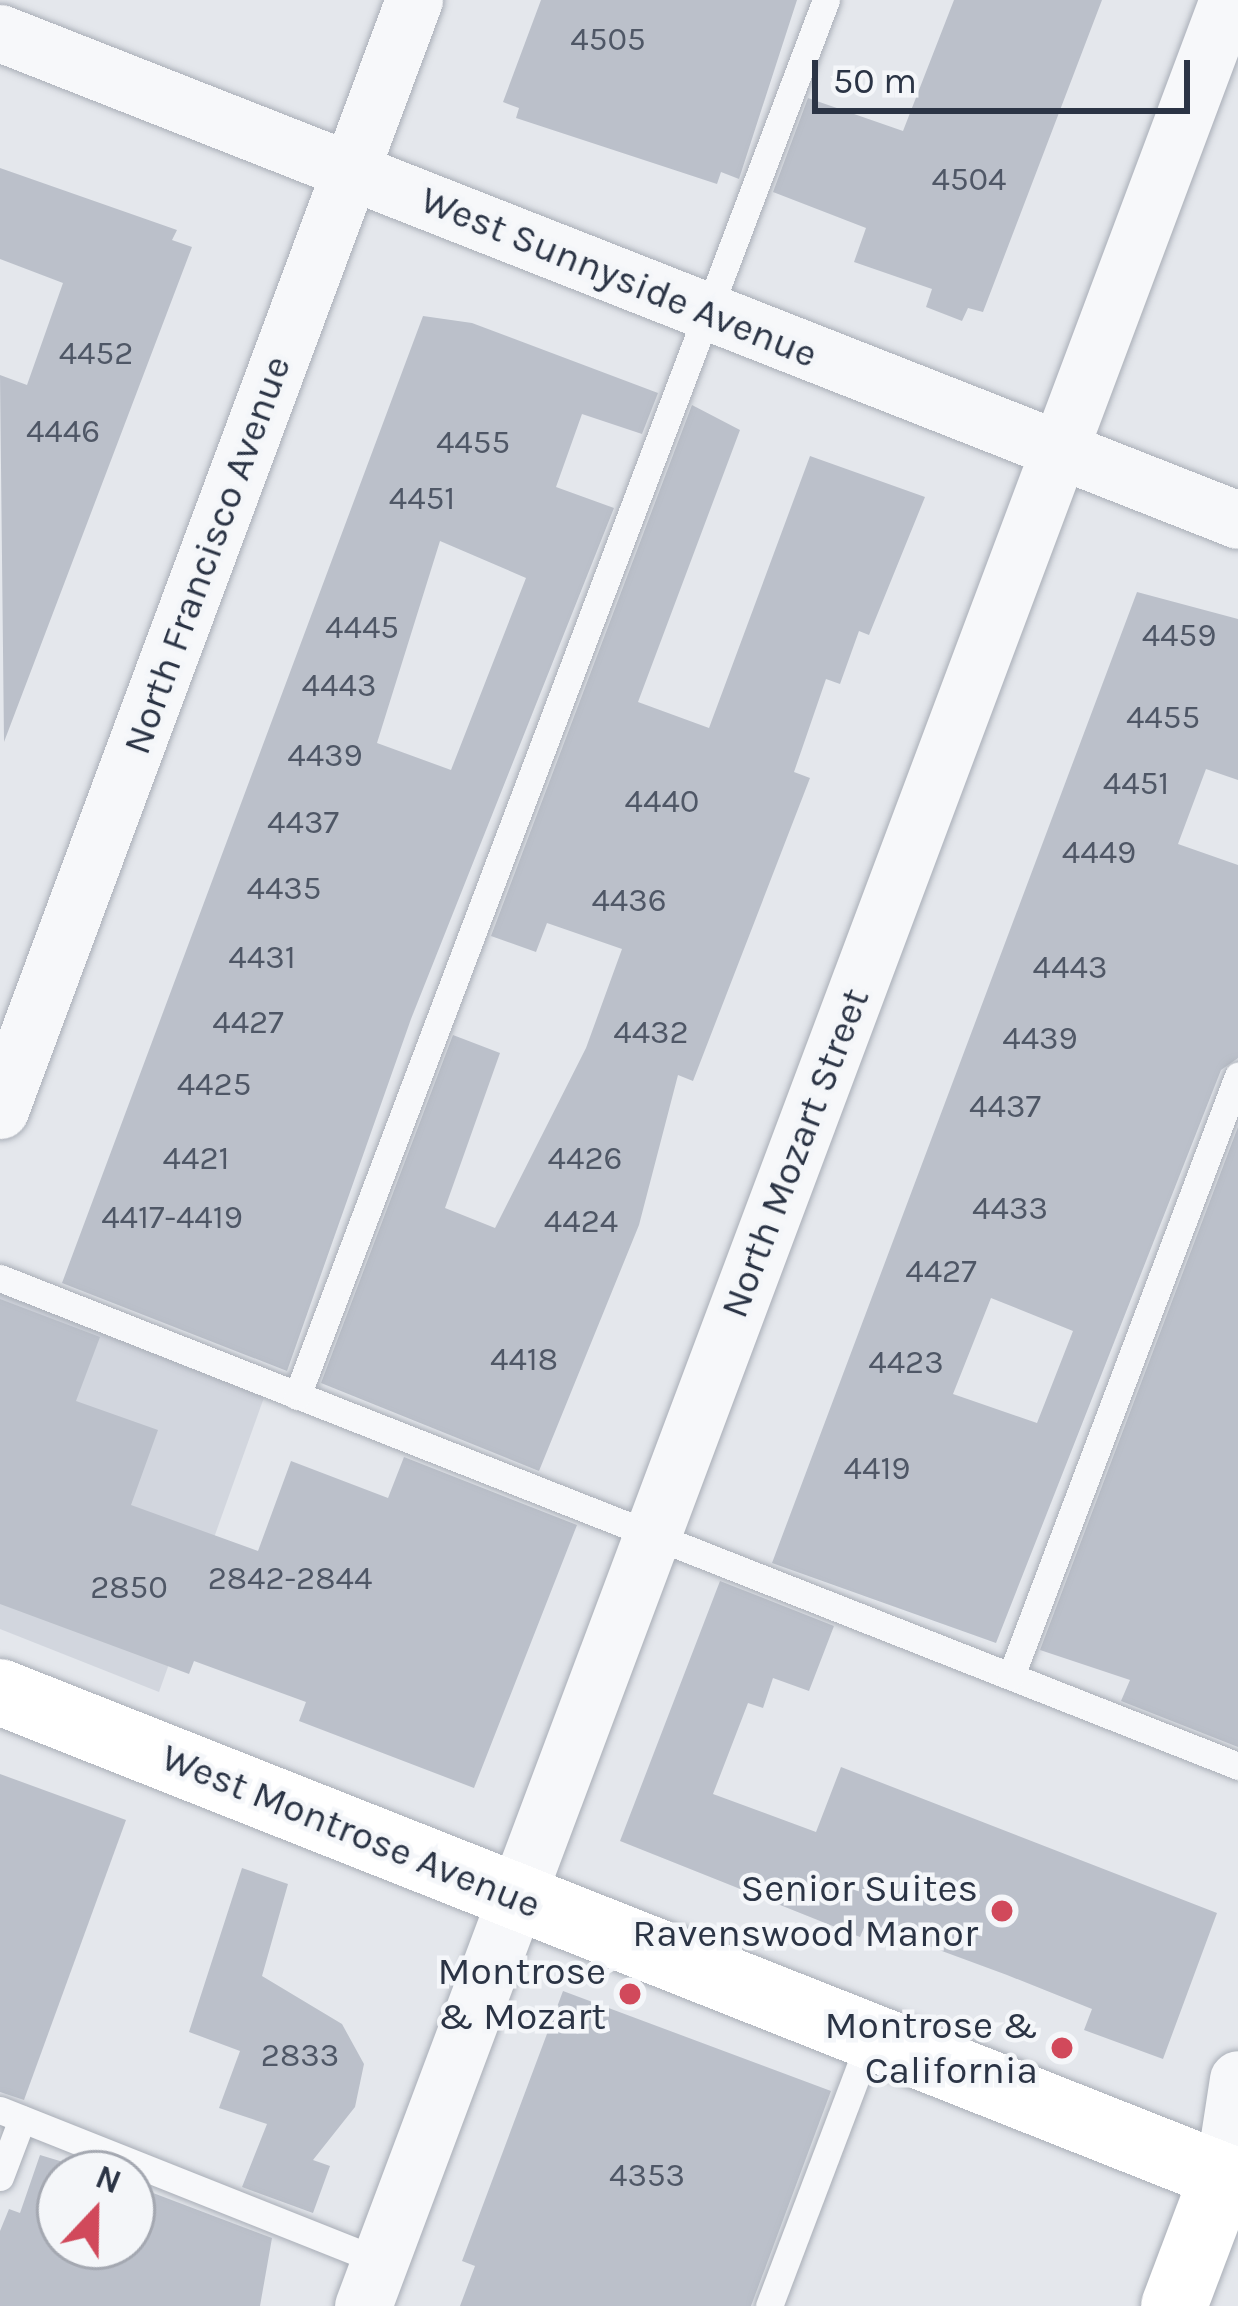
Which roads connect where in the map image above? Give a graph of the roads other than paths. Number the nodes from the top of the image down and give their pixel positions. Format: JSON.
{"nodes":[{"id":1,"x":12,"y":0,"type":"edge"},
{"id":2,"x":414,"y":0,"type":"edge"},
{"id":3,"x":826,"y":0,"type":"edge"},
{"id":4,"x":1228,"y":0,"type":"edge"},
{"id":5,"x":0,"y":32,"type":"edge"},
{"id":6,"x":350,"y":171,"type":"junction"},
{"id":7,"x":710,"y":313,"type":"junction"},
{"id":8,"x":1059,"y":449,"type":"junction"},
{"id":9,"x":1238,"y":520,"type":"edge"},
{"id":10,"x":1238,"y":1076,"type":"edge"},
{"id":11,"x":0,"y":1110,"type":"edge"},
{"id":12,"x":0,"y":1279,"type":"edge"},
{"id":13,"x":296,"y":1396,"type":"junction"},
{"id":14,"x":652,"y":1534,"type":"junction"},
{"id":15,"x":1011,"y":1676,"type":"junction"},
{"id":16,"x":0,"y":1692,"type":"edge"},
{"id":17,"x":1238,"y":1766,"type":"edge"},
{"id":18,"x":518,"y":1897,"type":"junction"},
{"id":19,"x":871,"y":2037,"type":"junction"},
{"id":20,"x":1238,"y":2079,"type":"edge"},
{"id":21,"x":11,"y":2115,"type":"edge"},
{"id":22,"x":0,"y":2176,"type":"edge"},
{"id":23,"x":1230,"y":2179,"type":"edge"},
{"id":24,"x":372,"y":2284,"type":"edge"},
{"id":25,"x":769,"y":2306,"type":"edge"},
{"id":26,"x":1174,"y":2306,"type":"edge"}],
"edges":[{"from":1,"to":5,"type":"lane"},
{"from":2,"to":6,"type":"street","name":"North Francisco Avenue"},
{"from":3,"to":7,"type":"lane"},
{"from":4,"to":8,"type":"street","name":"North Mozart Street"},
{"from":5,"to":6,"type":"street","name":"West Sunnyside Avenue"},
{"from":6,"to":7,"type":"street","name":"West Sunnyside Avenue"},
{"from":6,"to":11,"type":"street","name":"North Francisco Avenue"},
{"from":7,"to":8,"type":"street","name":"West Sunnyside Avenue"},
{"from":7,"to":13,"type":"lane"},
{"from":8,"to":9,"type":"street","name":"West Sunnyside Avenue"},
{"from":8,"to":14,"type":"street","name":"North Mozart Street"},
{"from":10,"to":15,"type":"lane"},
{"from":12,"to":13,"type":"lane"},
{"from":13,"to":14,"type":"lane"},
{"from":14,"to":15,"type":"lane"},
{"from":14,"to":18,"type":"street","name":"North Mozart Street"},
{"from":15,"to":17,"type":"lane"},
{"from":16,"to":18,"type":"main road","name":"West Montrose Avenue"},
{"from":18,"to":19,"type":"main road","name":"West Montrose Avenue"},
{"from":18,"to":24,"type":"street","name":"North Mozart Street"},
{"from":19,"to":23,"type":"main road","name":"West Montrose Avenue"},
{"from":19,"to":25,"type":"lane"},
{"from":20,"to":23,"type":"street"},
{"from":21,"to":22,"type":"lane"},
{"from":21,"to":24,"type":"lane"},
{"from":23,"to":26,"type":"main road"}]}
